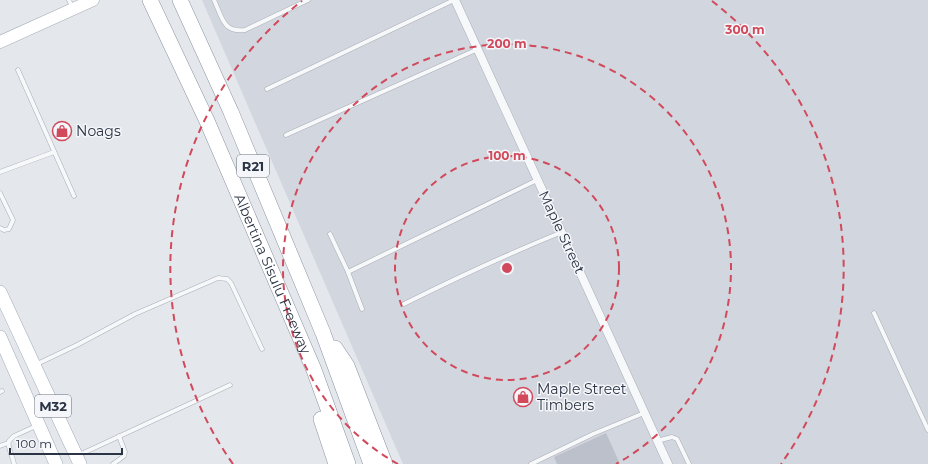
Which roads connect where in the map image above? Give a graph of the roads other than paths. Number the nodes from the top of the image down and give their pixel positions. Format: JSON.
{"nodes":[{"id":1,"x":93,"y":0,"type":"edge"},
{"id":2,"x":150,"y":0,"type":"edge"},
{"id":3,"x":180,"y":0,"type":"edge"},
{"id":4,"x":214,"y":0,"type":"edge"},
{"id":5,"x":308,"y":0,"type":"edge"},
{"id":6,"x":455,"y":0,"type":"edge"},
{"id":7,"x":71,"y":5,"type":"edge"},
{"id":8,"x":0,"y":42,"type":"edge"},
{"id":9,"x":478,"y":49,"type":"junction"},
{"id":10,"x":18,"y":70,"type":"dead end"},
{"id":11,"x":267,"y":89,"type":"dead end"},
{"id":12,"x":286,"y":135,"type":"dead end"},
{"id":13,"x":54,"y":152,"type":"junction"},
{"id":14,"x":0,"y":172,"type":"edge"},
{"id":15,"x":538,"y":180,"type":"junction"},
{"id":16,"x":0,"y":193,"type":"edge"},
{"id":17,"x":74,"y":196,"type":"dead end"},
{"id":18,"x":0,"y":228,"type":"edge"},
{"id":19,"x":562,"y":232,"type":"junction"},
{"id":20,"x":330,"y":234,"type":"dead end"},
{"id":21,"x":348,"y":272,"type":"junction"},
{"id":22,"x":0,"y":292,"type":"edge"},
{"id":23,"x":404,"y":304,"type":"dead end"},
{"id":24,"x":362,"y":309,"type":"dead end"},
{"id":25,"x":874,"y":313,"type":"dead end"},
{"id":26,"x":296,"y":329,"type":"junction"},
{"id":27,"x":323,"y":333,"type":"junction"},
{"id":28,"x":0,"y":337,"type":"edge"},
{"id":29,"x":262,"y":349,"type":"dead end"},
{"id":30,"x":35,"y":365,"type":"junction"},
{"id":31,"x":230,"y":385,"type":"dead end"},
{"id":32,"x":644,"y":413,"type":"junction"},
{"id":33,"x":39,"y":425,"type":"junction"},
{"id":34,"x":928,"y":430,"type":"edge"},
{"id":35,"x":119,"y":436,"type":"junction"},
{"id":36,"x":658,"y":441,"type":"junction"},
{"id":37,"x":8,"y":443,"type":"junction"},
{"id":38,"x":0,"y":446,"type":"edge"},
{"id":39,"x":78,"y":460,"type":"edge"},
{"id":40,"x":14,"y":464,"type":"edge"},
{"id":41,"x":56,"y":464,"type":"edge"},
{"id":42,"x":113,"y":464,"type":"edge"},
{"id":43,"x":336,"y":464,"type":"edge"},
{"id":44,"x":348,"y":464,"type":"edge"},
{"id":45,"x":372,"y":464,"type":"edge"},
{"id":46,"x":384,"y":464,"type":"edge"},
{"id":47,"x":531,"y":464,"type":"edge"},
{"id":48,"x":668,"y":464,"type":"edge"},
{"id":49,"x":690,"y":464,"type":"edge"}],
"edges":[{"from":1,"to":7,"type":"street"},
{"from":2,"to":26,"type":"highway","name":"Albertina Sisulu Freeway","number":"R21"},
{"from":3,"to":27,"type":"highway","name":"Albertina Sisulu Freeway","number":"R21"},
{"from":4,"to":5,"type":"lane"},
{"from":6,"to":9,"type":"street","name":"Maple Street"},
{"from":6,"to":11,"type":"lane"},
{"from":7,"to":8,"type":"street"},
{"from":9,"to":12,"type":"lane"},
{"from":9,"to":15,"type":"street","name":"Maple Street"},
{"from":10,"to":13,"type":"lane"},
{"from":13,"to":14,"type":"lane"},
{"from":13,"to":17,"type":"lane"},
{"from":15,"to":19,"type":"street","name":"Maple Street"},
{"from":15,"to":21,"type":"lane"},
{"from":16,"to":18,"type":"lane"},
{"from":19,"to":23,"type":"lane"},
{"from":19,"to":32,"type":"street","name":"Maple Street"},
{"from":20,"to":21,"type":"lane"},
{"from":21,"to":24,"type":"lane"},
{"from":22,"to":30,"type":"main road","number":"M32"},
{"from":25,"to":34,"type":"lane"},
{"from":26,"to":43,"type":"highway"},
{"from":26,"to":44,"type":"highway","name":"Albertina Sisulu Freeway","number":"R21"},
{"from":27,"to":45,"type":"highway","name":"Albertina Sisulu Freeway","number":"R21"},
{"from":27,"to":46,"type":"highway"},
{"from":28,"to":33,"type":"main road","number":"M32"},
{"from":29,"to":30,"type":"lane"},
{"from":30,"to":39,"type":"main road","number":"M32"},
{"from":31,"to":35,"type":"lane"},
{"from":32,"to":36,"type":"street","name":"Maple Street"},
{"from":32,"to":47,"type":"lane"},
{"from":33,"to":37,"type":"lane"},
{"from":33,"to":41,"type":"main road","number":"M32"},
{"from":35,"to":39,"type":"lane"},
{"from":35,"to":42,"type":"lane"},
{"from":36,"to":48,"type":"street","name":"Maple Street"},
{"from":36,"to":49,"type":"lane"},
{"from":37,"to":38,"type":"lane"},
{"from":37,"to":40,"type":"lane"}]}
